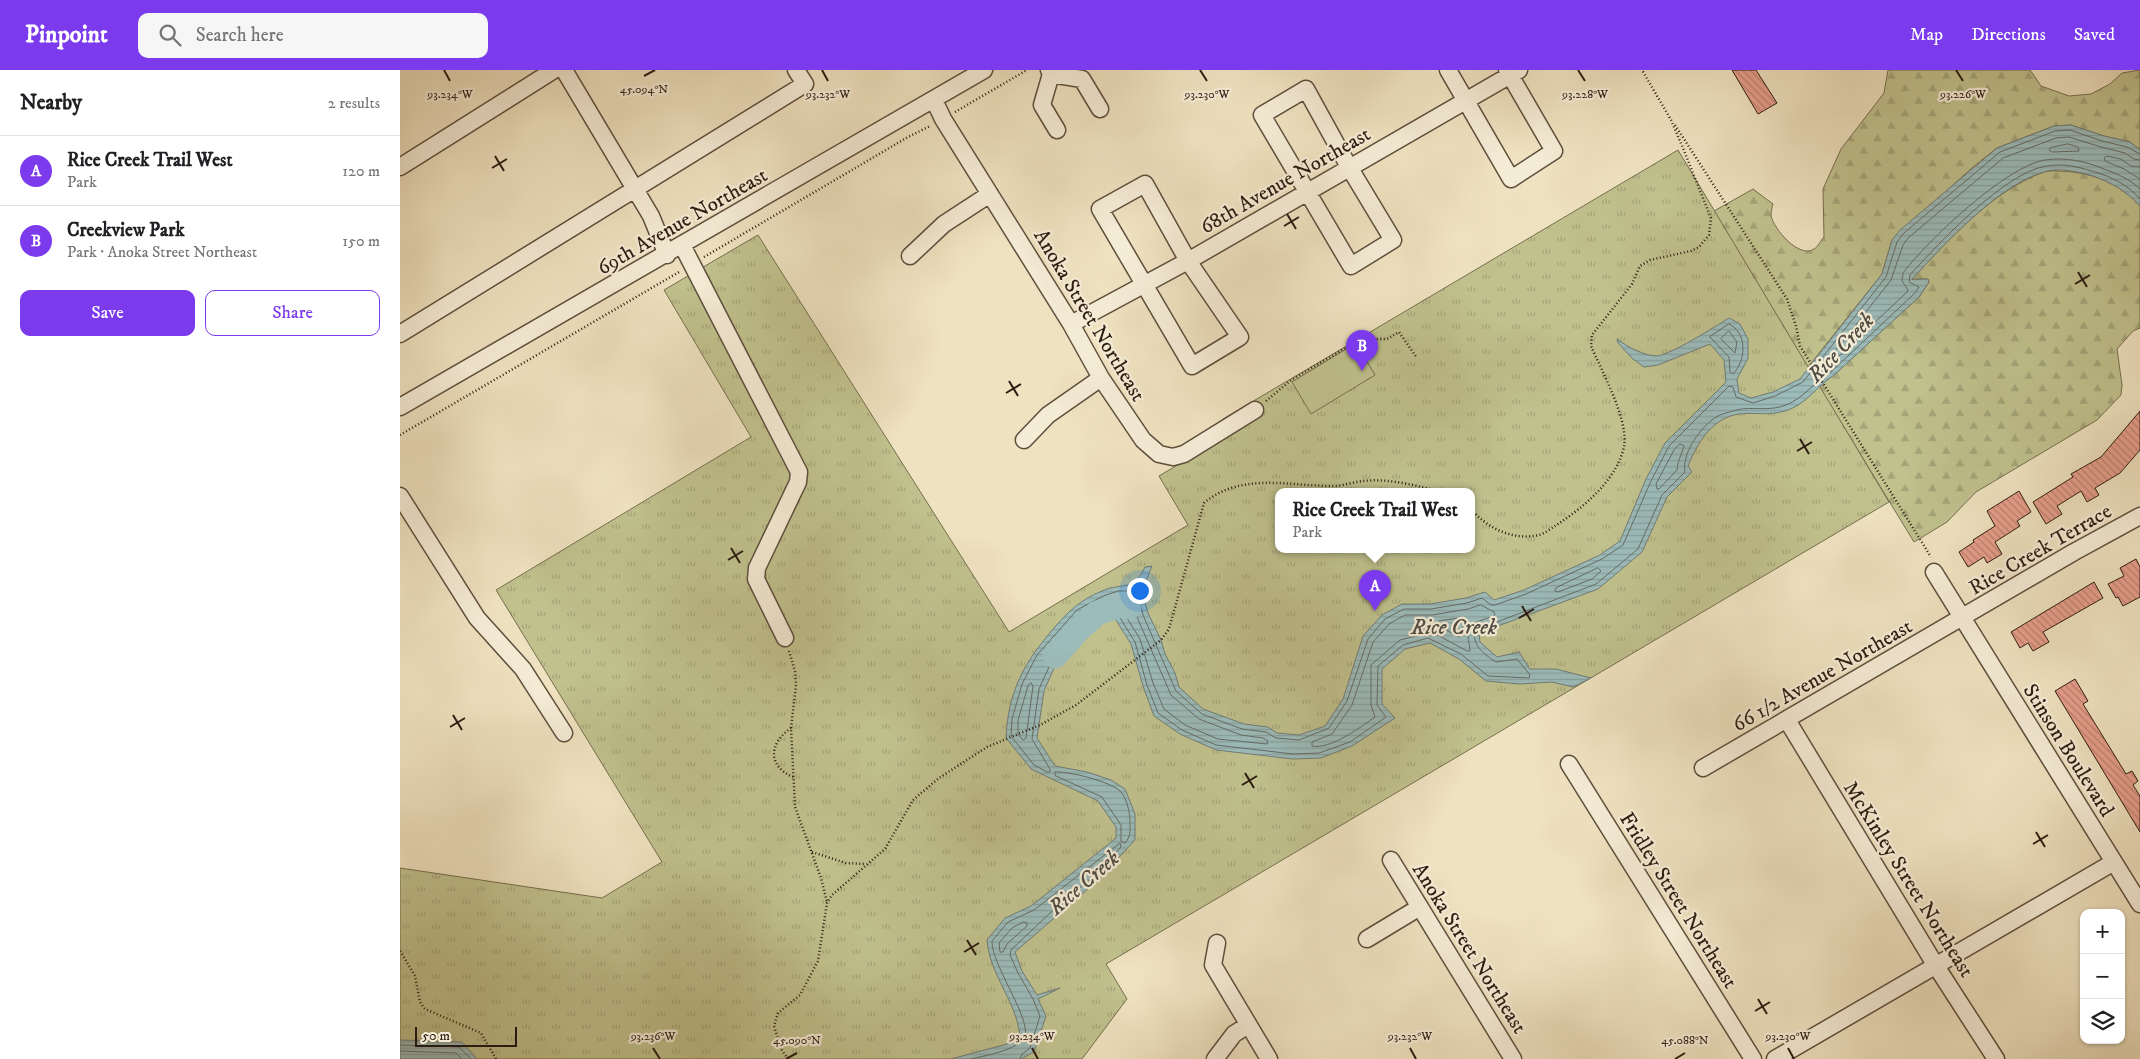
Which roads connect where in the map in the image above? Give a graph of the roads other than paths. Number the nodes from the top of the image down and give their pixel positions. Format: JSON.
{"nodes":[{"id":1,"x":554,"y":70,"type":"edge"},
{"id":2,"x":564,"y":70,"type":"edge"},
{"id":3,"x":796,"y":70,"type":"edge"},
{"id":4,"x":984,"y":70,"type":"edge"},
{"id":5,"x":1448,"y":70,"type":"edge"},
{"id":6,"x":1050,"y":72,"type":"edge"},
{"id":7,"x":1512,"y":72,"type":"edge"},
{"id":8,"x":934,"y":100,"type":"junction"},
{"id":9,"x":1466,"y":101,"type":"junction"},
{"id":10,"x":1100,"y":109,"type":"dead end"},
{"id":11,"x":1057,"y":130,"type":"dead end"},
{"id":12,"x":400,"y":166,"type":"edge"},
{"id":13,"x":1349,"y":168,"type":"junction"},
{"id":14,"x":634,"y":190,"type":"junction"},
{"id":15,"x":1306,"y":191,"type":"junction"},
{"id":16,"x":990,"y":194,"type":"junction"},
{"id":17,"x":682,"y":245,"type":"junction"},
{"id":18,"x":667,"y":255,"type":"junction"},
{"id":19,"x":910,"y":256,"type":"dead end"},
{"id":20,"x":1188,"y":262,"type":"junction"},
{"id":21,"x":1144,"y":285,"type":"junction"},
{"id":22,"x":1071,"y":324,"type":"junction"},
{"id":23,"x":400,"y":334,"type":"edge"},
{"id":24,"x":1101,"y":378,"type":"junction"},
{"id":25,"x":400,"y":407,"type":"edge"},
{"id":26,"x":1256,"y":410,"type":"road end"},
{"id":27,"x":1024,"y":440,"type":"dead end"},
{"id":28,"x":400,"y":496,"type":"edge"},
{"id":29,"x":2140,"y":516,"type":"edge"},
{"id":30,"x":1934,"y":572,"type":"road end"},
{"id":31,"x":1962,"y":618,"type":"junction"},
{"id":32,"x":784,"y":638,"type":"road end"},
{"id":33,"x":1787,"y":720,"type":"junction"},
{"id":34,"x":564,"y":733,"type":"dead end"},
{"id":35,"x":1569,"y":764,"type":"dead end"},
{"id":36,"x":1704,"y":768,"type":"dead end"},
{"id":37,"x":1390,"y":860,"type":"dead end"},
{"id":38,"x":2114,"y":862,"type":"junction"},
{"id":39,"x":2140,"y":904,"type":"edge"},
{"id":40,"x":1420,"y":907,"type":"junction"},
{"id":41,"x":1367,"y":940,"type":"dead end"},
{"id":42,"x":1217,"y":943,"type":"dead end"},
{"id":43,"x":1936,"y":966,"type":"junction"},
{"id":44,"x":1248,"y":1025,"type":"junction"},
{"id":45,"x":1215,"y":1059,"type":"edge"},
{"id":46,"x":1269,"y":1059,"type":"edge"},
{"id":47,"x":1513,"y":1059,"type":"edge"},
{"id":48,"x":1753,"y":1059,"type":"edge"},
{"id":49,"x":1775,"y":1059,"type":"edge"},
{"id":50,"x":1996,"y":1059,"type":"edge"}],
"edges":[{"from":1,"to":12,"type":"street"},
{"from":2,"to":14,"type":"street"},
{"from":3,"to":14,"type":"street"},
{"from":4,"to":8,"type":"street","name":"69th Avenue Northeast"},
{"from":5,"to":9,"type":"street"},
{"from":6,"to":10,"type":"street"},
{"from":6,"to":11,"type":"street"},
{"from":7,"to":9,"type":"street","name":"68th Avenue Northeast"},
{"from":7,"to":9,"type":"street"},
{"from":8,"to":16,"type":"street","name":"Anoka Street Northeast"},
{"from":8,"to":17,"type":"street","name":"69th Avenue Northeast"},
{"from":9,"to":13,"type":"street","name":"68th Avenue Northeast"},
{"from":13,"to":15,"type":"street","name":"68th Avenue Northeast"},
{"from":13,"to":15,"type":"street"},
{"from":13,"to":15,"type":"street"},
{"from":14,"to":18,"type":"street"},
{"from":14,"to":23,"type":"street"},
{"from":15,"to":20,"type":"street","name":"68th Avenue Northeast"},
{"from":16,"to":19,"type":"street"},
{"from":16,"to":22,"type":"street","name":"Anoka Street Northeast"},
{"from":17,"to":18,"type":"street","name":"69th Avenue Northeast"},
{"from":17,"to":32,"type":"street"},
{"from":18,"to":25,"type":"street","name":"69th Avenue Northeast"},
{"from":20,"to":21,"type":"street","name":"68th Avenue Northeast"},
{"from":20,"to":21,"type":"street"},
{"from":20,"to":21,"type":"street"},
{"from":21,"to":22,"type":"street","name":"68th Avenue Northeast"},
{"from":22,"to":24,"type":"street","name":"Anoka Street Northeast"},
{"from":24,"to":26,"type":"street","name":"Anoka Street Northeast"},
{"from":24,"to":27,"type":"street"},
{"from":28,"to":34,"type":"street"},
{"from":29,"to":31,"type":"street","name":"Rice Creek Terrace"},
{"from":30,"to":31,"type":"street","name":"Stinson Boulevard"},
{"from":31,"to":33,"type":"street","name":"66 1/2 Avenue Northeast"},
{"from":31,"to":38,"type":"street","name":"Stinson Boulevard"},
{"from":33,"to":36,"type":"street","name":"66 1/2 Avenue Northeast"},
{"from":33,"to":43,"type":"street","name":"McKinley Street Northeast"},
{"from":35,"to":48,"type":"street","name":"Fridley Street Northeast"},
{"from":37,"to":40,"type":"street","name":"Anoka Street Northeast"},
{"from":38,"to":39,"type":"street","name":"Stinson Boulevard"},
{"from":38,"to":43,"type":"street"},
{"from":40,"to":41,"type":"street"},
{"from":40,"to":47,"type":"street","name":"Anoka Street Northeast"},
{"from":42,"to":44,"type":"street"},
{"from":43,"to":49,"type":"street"},
{"from":43,"to":50,"type":"street","name":"McKinley Street Northeast"},
{"from":44,"to":45,"type":"street"},
{"from":44,"to":46,"type":"street"}]}
